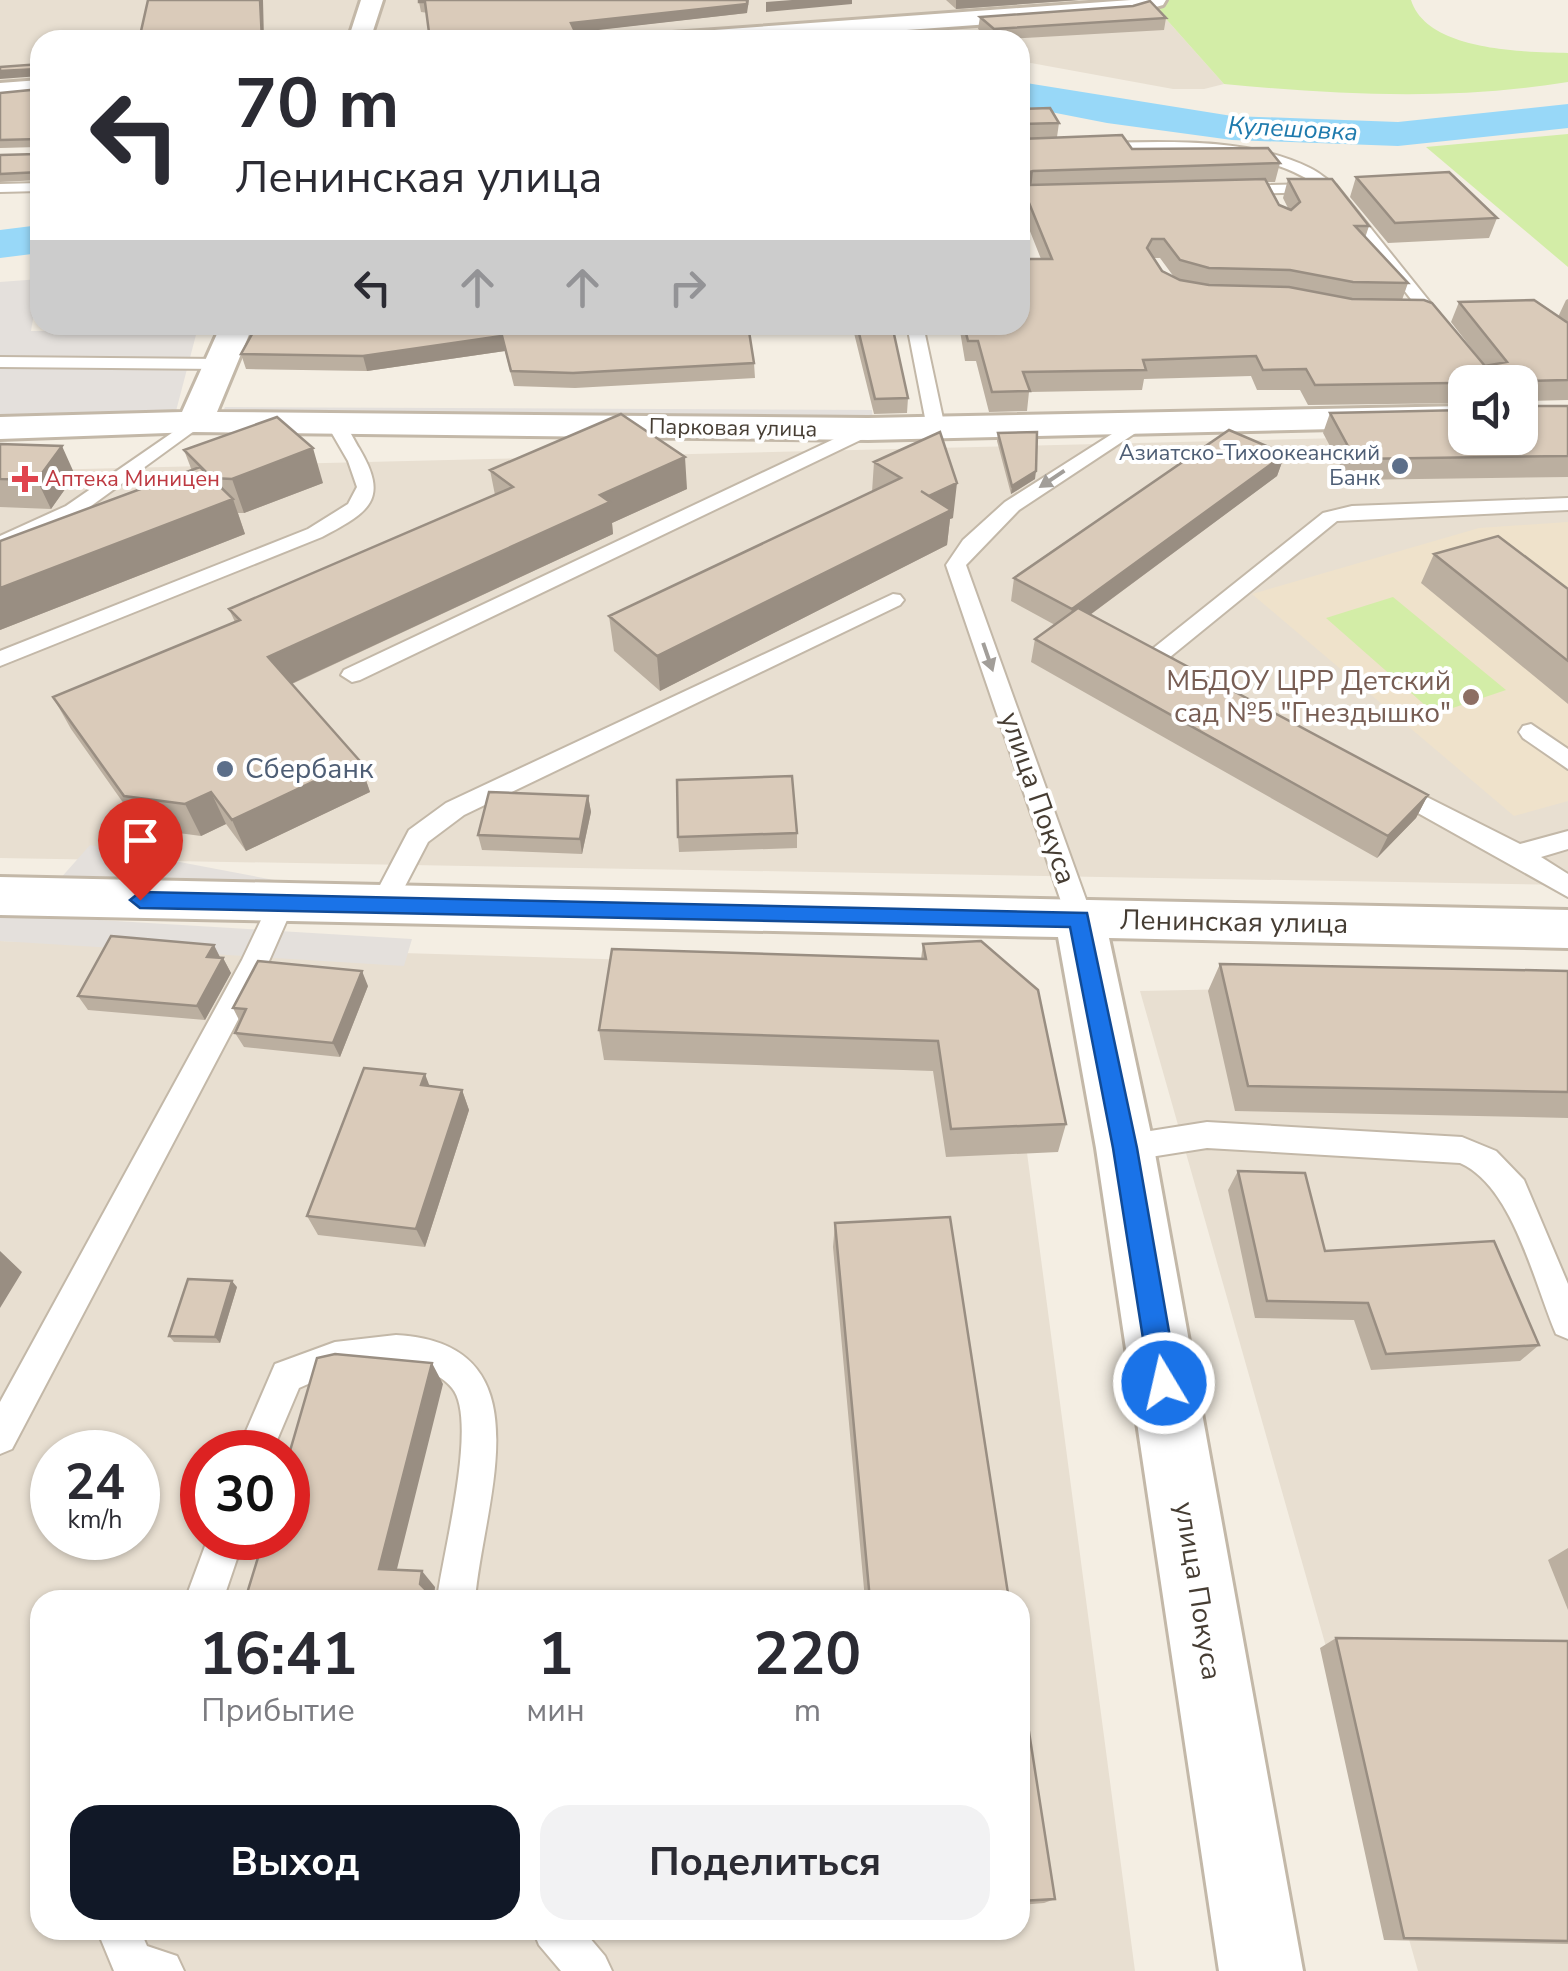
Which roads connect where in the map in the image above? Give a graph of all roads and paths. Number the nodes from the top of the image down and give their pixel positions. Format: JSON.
{"nodes":[{"id":1,"x":372,"y":0,"type":"edge"},
{"id":2,"x":1155,"y":0,"type":"edge"},
{"id":3,"x":362,"y":30,"type":"edge"},
{"id":4,"x":746,"y":30,"type":"edge"},
{"id":5,"x":30,"y":88,"type":"edge"},
{"id":6,"x":0,"y":90,"type":"edge"},
{"id":7,"x":1030,"y":150,"type":"edge"},
{"id":8,"x":30,"y":186,"type":"edge"},
{"id":9,"x":0,"y":188,"type":"edge"},
{"id":10,"x":1330,"y":188,"type":"junction"},
{"id":11,"x":1270,"y":189,"type":"junction"},
{"id":12,"x":1210,"y":191,"type":"edge"},
{"id":13,"x":1277,"y":213,"type":"edge"},
{"id":14,"x":1448,"y":310,"type":"dead end"},
{"id":15,"x":1420,"y":312,"type":"junction"},
{"id":16,"x":233,"y":335,"type":"edge"},
{"id":17,"x":917,"y":335,"type":"edge"},
{"id":18,"x":0,"y":362,"type":"edge"},
{"id":19,"x":220,"y":364,"type":"junction"},
{"id":20,"x":1469,"y":365,"type":"edge"},
{"id":21,"x":1448,"y":417,"type":"edge"},
{"id":22,"x":195,"y":422,"type":"junction"},
{"id":23,"x":336,"y":423,"type":"junction"},
{"id":24,"x":1134,"y":426,"type":"junction"},
{"id":25,"x":0,"y":428,"type":"edge"},
{"id":26,"x":936,"y":428,"type":"junction"},
{"id":27,"x":868,"y":430,"type":"junction"},
{"id":28,"x":1568,"y":504,"type":"edge"},
{"id":29,"x":0,"y":544,"type":"edge"},
{"id":30,"x":893,"y":600,"type":"dead end"},
{"id":31,"x":0,"y":659,"type":"edge"},
{"id":32,"x":352,"y":675,"type":"dead end"},
{"id":33,"x":1203,"y":686,"type":"edge"},
{"id":34,"x":1531,"y":732,"type":"dead end"},
{"id":35,"x":1568,"y":760,"type":"edge"},
{"id":36,"x":1378,"y":780,"type":"edge"},
{"id":37,"x":1568,"y":840,"type":"edge"},
{"id":38,"x":1518,"y":854,"type":"junction"},
{"id":39,"x":1568,"y":887,"type":"edge"},
{"id":40,"x":0,"y":896,"type":"edge"},
{"id":41,"x":281,"y":904,"type":"junction"},
{"id":42,"x":382,"y":906,"type":"junction"},
{"id":43,"x":1080,"y":919,"type":"junction"},
{"id":44,"x":1568,"y":929,"type":"edge"},
{"id":45,"x":1125,"y":1148,"type":"junction"},
{"id":46,"x":1568,"y":1322,"type":"edge"},
{"id":47,"x":265,"y":1430,"type":"edge"},
{"id":48,"x":0,"y":1438,"type":"edge"},
{"id":49,"x":218,"y":1560,"type":"edge"},
{"id":50,"x":208,"y":1590,"type":"edge"},
{"id":51,"x":458,"y":1590,"type":"edge"},
{"id":52,"x":123,"y":1940,"type":"edge"},
{"id":53,"x":563,"y":1940,"type":"edge"},
{"id":54,"x":162,"y":1971,"type":"edge"},
{"id":55,"x":590,"y":1971,"type":"edge"},
{"id":56,"x":1262,"y":1971,"type":"edge"}],
"edges":[{"from":1,"to":3,"type":"street"},
{"from":2,"to":4,"type":"street"},
{"from":5,"to":6,"type":"street"},
{"from":7,"to":10,"type":"lane"},
{"from":8,"to":9,"type":"lane"},
{"from":10,"to":11,"type":"lane"},
{"from":10,"to":15,"type":"lane"},
{"from":11,"to":12,"type":"lane"},
{"from":11,"to":13,"type":"lane"},
{"from":14,"to":15,"type":"lane"},
{"from":15,"to":20,"type":"lane"},
{"from":16,"to":19,"type":"street"},
{"from":17,"to":26,"type":"lane"},
{"from":18,"to":19,"type":"lane"},
{"from":19,"to":22,"type":"street"},
{"from":21,"to":24,"type":"street","name":"Парковая улица"},
{"from":22,"to":23,"type":"street","name":"Парковая улица"},
{"from":22,"to":25,"type":"street","name":"Парковая улица"},
{"from":22,"to":29,"type":"lane"},
{"from":23,"to":27,"type":"street","name":"Парковая улица"},
{"from":23,"to":31,"type":"lane"},
{"from":24,"to":26,"type":"street","name":"Парковая улица"},
{"from":24,"to":43,"type":"lane","name":"улица Покуса","one_way":true},
{"from":26,"to":27,"type":"street","name":"Парковая улица"},
{"from":27,"to":32,"type":"lane"},
{"from":28,"to":33,"type":"lane"},
{"from":30,"to":42,"type":"lane"},
{"from":34,"to":35,"type":"lane"},
{"from":36,"to":38,"type":"lane"},
{"from":37,"to":38,"type":"lane"},
{"from":38,"to":39,"type":"lane"},
{"from":40,"to":41,"type":"street","name":"Ленинская улица"},
{"from":41,"to":42,"type":"street","name":"Ленинская улица"},
{"from":41,"to":48,"type":"lane"},
{"from":42,"to":43,"type":"street","name":"Ленинская улица"},
{"from":43,"to":44,"type":"street","name":"Ленинская улица"},
{"from":43,"to":45,"type":"street","name":"улица Покуса"},
{"from":45,"to":46,"type":"lane"},
{"from":45,"to":56,"type":"street","name":"улица Покуса"},
{"from":47,"to":51,"type":"lane"},
{"from":49,"to":50,"type":"lane"},
{"from":52,"to":54,"type":"lane"},
{"from":53,"to":55,"type":"lane"}]}
